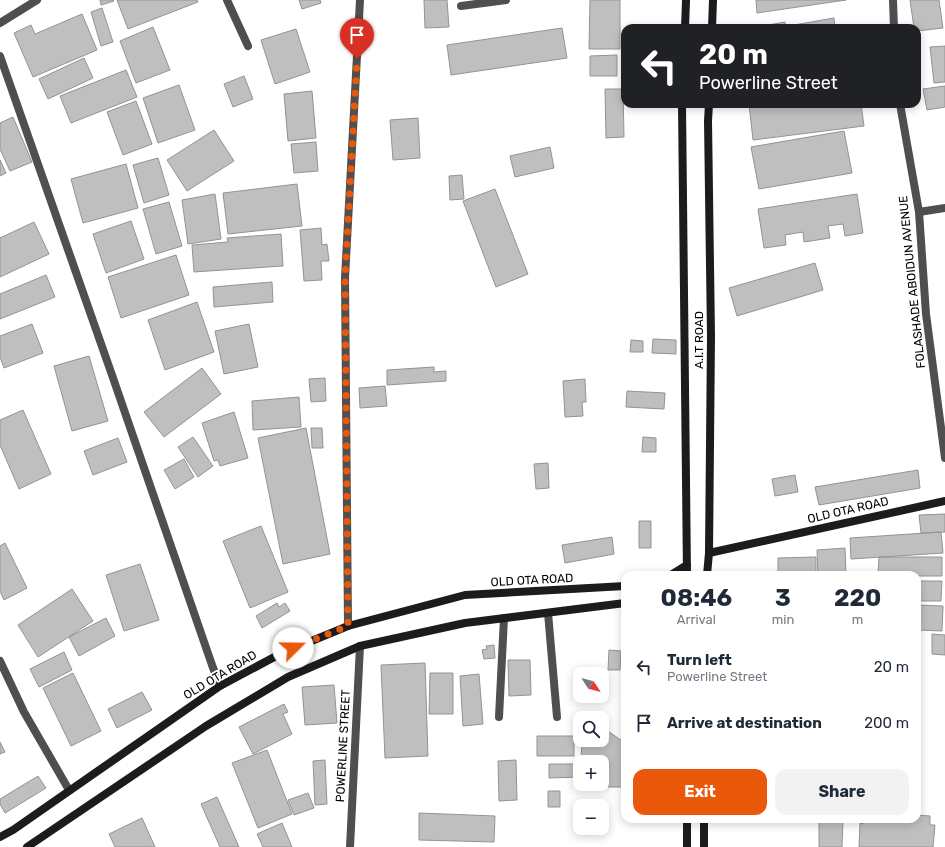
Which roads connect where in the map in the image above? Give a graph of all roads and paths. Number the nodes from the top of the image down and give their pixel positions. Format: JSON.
{"nodes":[{"id":1,"x":227,"y":0,"type":"edge"},
{"id":2,"x":360,"y":0,"type":"edge"},
{"id":3,"x":506,"y":0,"type":"edge"},
{"id":4,"x":686,"y":0,"type":"edge"},
{"id":5,"x":713,"y":0,"type":"edge"},
{"id":6,"x":893,"y":0,"type":"edge"},
{"id":7,"x":33,"y":1,"type":"edge"},
{"id":8,"x":461,"y":6,"type":"dead end"},
{"id":9,"x":0,"y":22,"type":"edge"},
{"id":10,"x":684,"y":24,"type":"edge"},
{"id":11,"x":712,"y":24,"type":"edge"},
{"id":12,"x":894,"y":24,"type":"edge"},
{"id":13,"x":248,"y":46,"type":"dead end"},
{"id":14,"x":0,"y":56,"type":"edge"},
{"id":15,"x":682,"y":108,"type":"edge"},
{"id":16,"x":709,"y":108,"type":"edge"},
{"id":17,"x":901,"y":108,"type":"edge"},
{"id":18,"x":945,"y":208,"type":"edge"},
{"id":19,"x":919,"y":212,"type":"junction"},
{"id":20,"x":945,"y":458,"type":"edge"},
{"id":21,"x":945,"y":501,"type":"edge"},
{"id":22,"x":709,"y":553,"type":"junction"},
{"id":23,"x":687,"y":565,"type":"junction"},
{"id":24,"x":677,"y":571,"type":"edge"},
{"id":25,"x":687,"y":571,"type":"edge"},
{"id":26,"x":707,"y":571,"type":"edge"},
{"id":27,"x":621,"y":586,"type":"edge"},
{"id":28,"x":621,"y":603,"type":"edge"},
{"id":29,"x":548,"y":612,"type":"junction"},
{"id":30,"x":504,"y":618,"type":"junction"},
{"id":31,"x":348,"y":626,"type":"junction"},
{"id":32,"x":360,"y":646,"type":"junction"},
{"id":33,"x":0,"y":661,"type":"edge"},
{"id":34,"x":220,"y":686,"type":"junction"},
{"id":35,"x":499,"y":717,"type":"dead end"},
{"id":36,"x":557,"y":717,"type":"dead end"},
{"id":37,"x":69,"y":790,"type":"junction"},
{"id":38,"x":687,"y":823,"type":"edge"},
{"id":39,"x":704,"y":823,"type":"edge"},
{"id":40,"x":0,"y":837,"type":"edge"},
{"id":41,"x":27,"y":847,"type":"edge"},
{"id":42,"x":350,"y":847,"type":"edge"},
{"id":43,"x":687,"y":847,"type":"edge"},
{"id":44,"x":704,"y":847,"type":"edge"}],
"edges":[{"from":1,"to":13,"type":"street"},
{"from":2,"to":31,"type":"street"},
{"from":3,"to":8,"type":"street"},
{"from":4,"to":10,"type":"street"},
{"from":5,"to":11,"type":"street"},
{"from":6,"to":12,"type":"street"},
{"from":7,"to":9,"type":"street"},
{"from":14,"to":34,"type":"street"},
{"from":15,"to":23,"type":"street","name":"A.I.T ROAD"},
{"from":16,"to":22,"type":"street","name":"A.I.T ROAD"},
{"from":17,"to":19,"type":"street","name":"FOLASHADE ABOIDUN AVENUE"},
{"from":18,"to":19,"type":"street"},
{"from":19,"to":20,"type":"street","name":"FOLASHADE ABOIDUN AVENUE"},
{"from":21,"to":22,"type":"street","name":"OLD OTA ROAD"},
{"from":22,"to":26,"type":"street","name":"A.I.T ROAD"},
{"from":23,"to":24,"type":"street"},
{"from":23,"to":25,"type":"street","name":"A.I.T ROAD"},
{"from":27,"to":31,"type":"street","name":"OLD OTA ROAD"},
{"from":28,"to":29,"type":"street"},
{"from":29,"to":30,"type":"street"},
{"from":29,"to":36,"type":"street"},
{"from":30,"to":32,"type":"street"},
{"from":30,"to":35,"type":"street"},
{"from":31,"to":34,"type":"street","name":"OLD OTA ROAD"},
{"from":32,"to":41,"type":"street"},
{"from":32,"to":42,"type":"street","name":"POWERLINE STREET"},
{"from":33,"to":37,"type":"street"},
{"from":34,"to":37,"type":"street","name":"OLD OTA ROAD"},
{"from":37,"to":40,"type":"street","name":"OLD OTA ROAD"},
{"from":38,"to":43,"type":"street"},
{"from":39,"to":44,"type":"street"}]}
